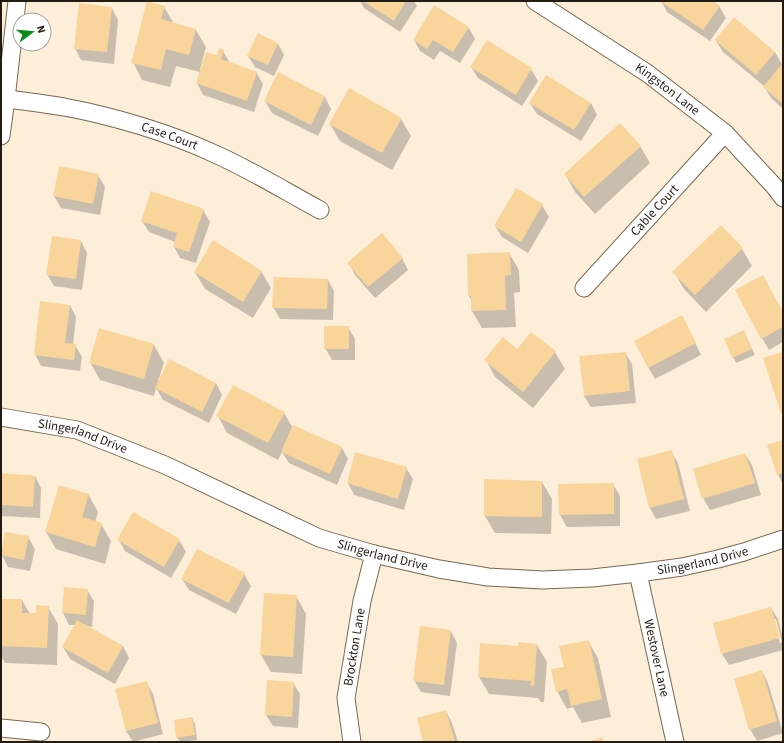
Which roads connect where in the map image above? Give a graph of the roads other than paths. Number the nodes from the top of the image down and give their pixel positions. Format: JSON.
{"nodes":[{"id":1,"x":17,"y":1,"type":"edge"},
{"id":2,"x":535,"y":1,"type":"edge"},
{"id":3,"x":6,"y":99,"type":"junction"},
{"id":4,"x":725,"y":133,"type":"junction"},
{"id":5,"x":1,"y":136,"type":"edge"},
{"id":6,"x":783,"y":198,"type":"edge"},
{"id":7,"x":320,"y":210,"type":"dead end"},
{"id":8,"x":584,"y":288,"type":"dead end"},
{"id":9,"x":1,"y":417,"type":"edge"},
{"id":10,"x":783,"y":540,"type":"edge"},
{"id":11,"x":374,"y":554,"type":"junction"},
{"id":12,"x":638,"y":573,"type":"junction"},
{"id":13,"x":1,"y":728,"type":"edge"},
{"id":14,"x":41,"y":732,"type":"dead end"},
{"id":15,"x":352,"y":742,"type":"edge"},
{"id":16,"x":675,"y":742,"type":"edge"}],
"edges":[{"from":1,"to":3,"type":"street"},
{"from":2,"to":4,"type":"street","name":"Kingston Lane"},
{"from":3,"to":5,"type":"street"},
{"from":3,"to":7,"type":"street","name":"Case Court"},
{"from":4,"to":6,"type":"street","name":"Kingston Lane"},
{"from":4,"to":8,"type":"street","name":"Cable Court"},
{"from":9,"to":11,"type":"street","name":"Slingerland Drive"},
{"from":10,"to":12,"type":"street","name":"Slingerland Drive"},
{"from":11,"to":12,"type":"street","name":"Slingerland Drive"},
{"from":11,"to":15,"type":"street","name":"Brockton Lane"},
{"from":12,"to":16,"type":"street","name":"Westover Lane"},
{"from":13,"to":14,"type":"street"}]}
